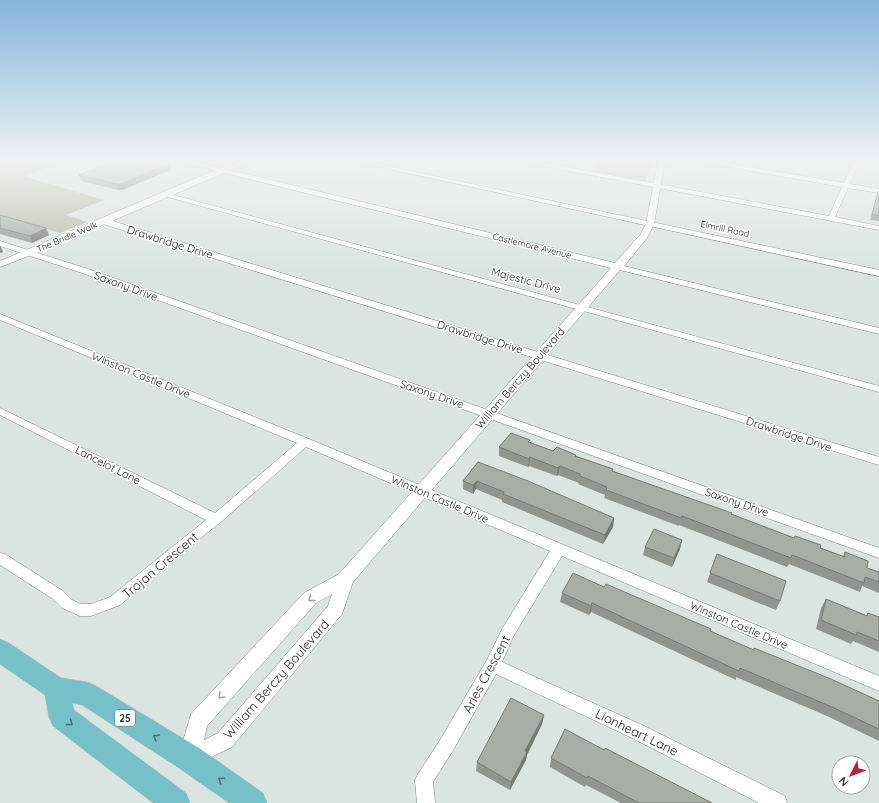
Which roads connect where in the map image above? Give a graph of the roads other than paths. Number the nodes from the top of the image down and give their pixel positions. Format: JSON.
{"nodes":[{"id":1,"x":158,"y":198,"type":"edge"},
{"id":2,"x":179,"y":198,"type":"edge"},
{"id":3,"x":340,"y":198,"type":"edge"},
{"id":4,"x":531,"y":198,"type":"edge"},
{"id":5,"x":655,"y":198,"type":"edge"},
{"id":6,"x":723,"y":198,"type":"edge"},
{"id":7,"x":840,"y":198,"type":"edge"},
{"id":8,"x":831,"y":219,"type":"junction"},
{"id":9,"x":103,"y":221,"type":"junction"},
{"id":10,"x":650,"y":224,"type":"junction"},
{"id":11,"x":879,"y":228,"type":"edge"},
{"id":12,"x":0,"y":243,"type":"edge"},
{"id":13,"x":29,"y":253,"type":"junction"},
{"id":14,"x":0,"y":264,"type":"edge"},
{"id":15,"x":618,"y":266,"type":"junction"},
{"id":16,"x":879,"y":273,"type":"edge"},
{"id":17,"x":581,"y":308,"type":"junction"},
{"id":18,"x":0,"y":317,"type":"edge"},
{"id":19,"x":879,"y":331,"type":"edge"},
{"id":20,"x":541,"y":356,"type":"junction"},
{"id":21,"x":879,"y":389,"type":"edge"},
{"id":22,"x":0,"y":411,"type":"edge"},
{"id":23,"x":489,"y":415,"type":"junction"},
{"id":24,"x":305,"y":442,"type":"junction"},
{"id":25,"x":879,"y":462,"type":"edge"},
{"id":26,"x":421,"y":492,"type":"junction"},
{"id":27,"x":216,"y":519,"type":"junction"},
{"id":28,"x":559,"y":549,"type":"junction"},
{"id":29,"x":879,"y":553,"type":"edge"},
{"id":30,"x":0,"y":558,"type":"edge"},
{"id":31,"x":345,"y":579,"type":"junction"},
{"id":32,"x":0,"y":650,"type":"edge"},
{"id":33,"x":493,"y":665,"type":"junction"},
{"id":34,"x":879,"y":684,"type":"edge"},
{"id":35,"x":56,"y":689,"type":"junction"},
{"id":36,"x":189,"y":758,"type":"junction"},
{"id":37,"x":176,"y":803,"type":"edge"},
{"id":38,"x":253,"y":803,"type":"edge"},
{"id":39,"x":426,"y":803,"type":"edge"},
{"id":40,"x":778,"y":803,"type":"edge"}],
"edges":[{"from":1,"to":9,"type":"street","name":"The Bridle Walk"},
{"from":2,"to":17,"type":"street","name":"Majestic Drive"},
{"from":3,"to":15,"type":"street","name":"Castlemore Avenue"},
{"from":4,"to":10,"type":"street","name":"Elmrill Road"},
{"from":5,"to":10,"type":"street","name":"William Berczy Boulevard"},
{"from":6,"to":8,"type":"street"},
{"from":7,"to":8,"type":"street"},
{"from":8,"to":11,"type":"street"},
{"from":9,"to":13,"type":"street","name":"The Bridle Walk"},
{"from":9,"to":20,"type":"street","name":"Drawbridge Drive"},
{"from":10,"to":15,"type":"street","name":"William Berczy Boulevard"},
{"from":10,"to":16,"type":"street","name":"Elmrill Road"},
{"from":12,"to":13,"type":"street","name":"Saxony Drive"},
{"from":13,"to":14,"type":"street","name":"The Bridle Walk"},
{"from":13,"to":23,"type":"street","name":"Saxony Drive"},
{"from":15,"to":17,"type":"street","name":"William Berczy Boulevard"},
{"from":15,"to":19,"type":"street","name":"Castlemore Avenue"},
{"from":17,"to":20,"type":"street","name":"William Berczy Boulevard"},
{"from":17,"to":21,"type":"street","name":"Majestic Drive"},
{"from":18,"to":24,"type":"street","name":"Winston Castle Drive"},
{"from":20,"to":23,"type":"street","name":"William Berczy Boulevard"},
{"from":20,"to":25,"type":"street","name":"Drawbridge Drive"},
{"from":22,"to":27,"type":"street","name":"Lancelot Lane"},
{"from":23,"to":26,"type":"street","name":"William Berczy Boulevard"},
{"from":23,"to":29,"type":"street","name":"Saxony Drive"},
{"from":24,"to":26,"type":"street","name":"Winston Castle Drive"},
{"from":24,"to":27,"type":"street","name":"Trojan Crescent"},
{"from":26,"to":28,"type":"street","name":"Winston Castle Drive"},
{"from":26,"to":31,"type":"street","name":"William Berczy Boulevard"},
{"from":27,"to":30,"type":"street","name":"Trojan Crescent"},
{"from":28,"to":33,"type":"street","name":"Aries Crescent"},
{"from":28,"to":34,"type":"street","name":"Winston Castle Drive"},
{"from":31,"to":36,"type":"street","name":"William Berczy Boulevard"},
{"from":31,"to":36,"type":"street","name":"William Berczy Boulevard","one_way":true},
{"from":32,"to":35,"type":"main road","number":"25"},
{"from":33,"to":39,"type":"street","name":"Aries Crescent"},
{"from":33,"to":40,"type":"street","name":"Lionheart Lane"},
{"from":36,"to":35,"type":"main road","number":"25","one_way":true},
{"from":35,"to":37,"type":"main road","one_way":true},
{"from":38,"to":36,"type":"main road","number":"25","one_way":true}]}
